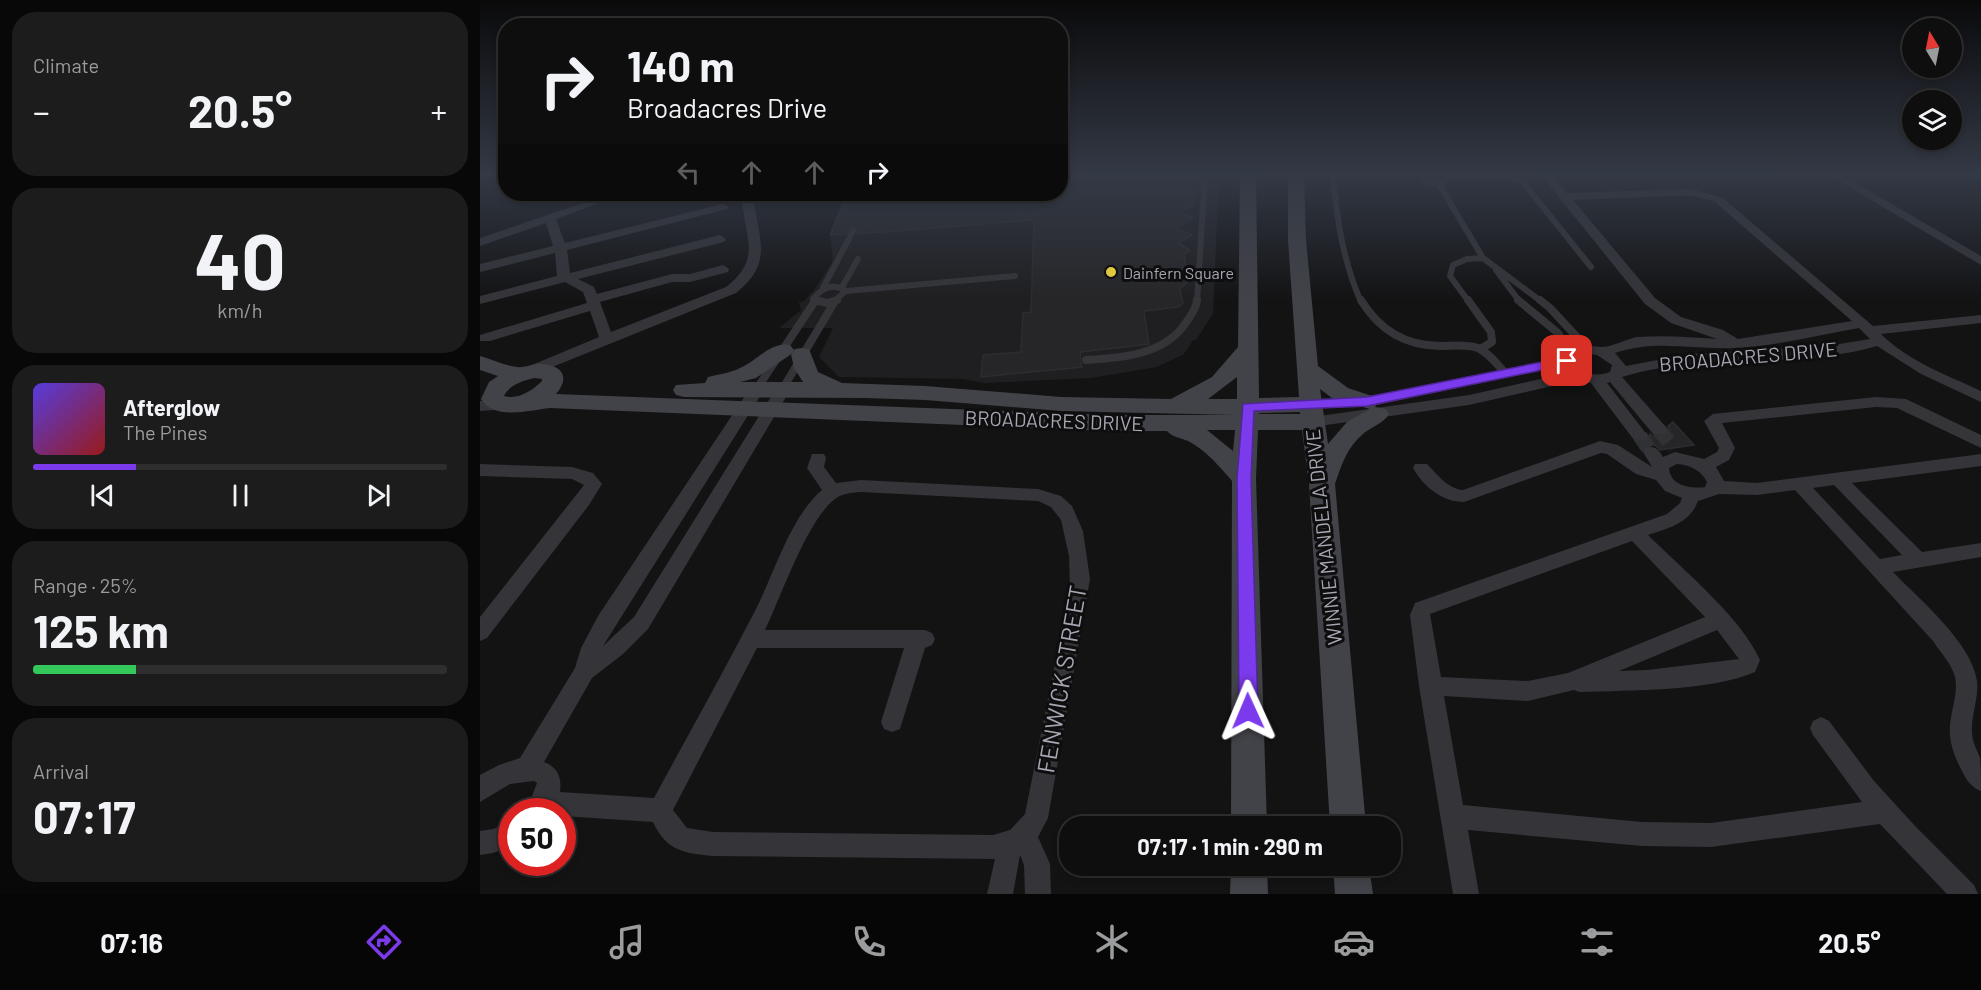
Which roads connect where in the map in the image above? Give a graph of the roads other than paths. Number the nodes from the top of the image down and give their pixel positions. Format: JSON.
{"nodes":[{"id":1,"x":554,"y":217,"type":"edge"},
{"id":2,"x":683,"y":217,"type":"edge"},
{"id":3,"x":750,"y":217,"type":"edge"},
{"id":4,"x":1202,"y":217,"type":"edge"},
{"id":5,"x":1248,"y":217,"type":"edge"},
{"id":6,"x":1297,"y":217,"type":"edge"},
{"id":7,"x":1336,"y":217,"type":"edge"},
{"id":8,"x":1459,"y":217,"type":"edge"},
{"id":9,"x":1550,"y":217,"type":"edge"},
{"id":10,"x":1580,"y":217,"type":"edge"},
{"id":11,"x":1738,"y":217,"type":"edge"},
{"id":12,"x":1905,"y":217,"type":"edge"},
{"id":13,"x":550,"y":218,"type":"junction"},
{"id":14,"x":853,"y":231,"type":"dead end"},
{"id":15,"x":720,"y":239,"type":"dead end"},
{"id":16,"x":480,"y":242,"type":"edge"},
{"id":17,"x":560,"y":247,"type":"junction"},
{"id":18,"x":1484,"y":258,"type":"junction"},
{"id":19,"x":858,"y":259,"type":"dead end"},
{"id":20,"x":1981,"y":261,"type":"edge"},
{"id":21,"x":1590,"y":267,"type":"dead end"},
{"id":22,"x":480,"y":268,"type":"edge"},
{"id":23,"x":723,"y":269,"type":"dead end"},
{"id":24,"x":1496,"y":269,"type":"junction"},
{"id":25,"x":1015,"y":276,"type":"dead end"},
{"id":26,"x":564,"y":277,"type":"junction"},
{"id":27,"x":823,"y":288,"type":"junction"},
{"id":28,"x":844,"y":289,"type":"junction"},
{"id":29,"x":480,"y":300,"type":"edge"},
{"id":30,"x":815,"y":301,"type":"junction"},
{"id":31,"x":835,"y":301,"type":"junction"},
{"id":32,"x":593,"y":303,"type":"junction"},
{"id":33,"x":1981,"y":319,"type":"edge"},
{"id":34,"x":1870,"y":331,"type":"junction"},
{"id":35,"x":485,"y":338,"type":"dead end"},
{"id":36,"x":607,"y":339,"type":"junction"},
{"id":37,"x":1734,"y":344,"type":"junction"},
{"id":38,"x":591,"y":345,"type":"junction"},
{"id":39,"x":1248,"y":347,"type":"junction"},
{"id":40,"x":1482,"y":348,"type":"junction"},
{"id":41,"x":1595,"y":350,"type":"junction"},
{"id":42,"x":792,"y":352,"type":"junction"},
{"id":43,"x":1569,"y":357,"type":"junction"},
{"id":44,"x":1086,"y":360,"type":"dead end"},
{"id":45,"x":480,"y":363,"type":"edge"},
{"id":46,"x":1308,"y":369,"type":"junction"},
{"id":47,"x":1505,"y":373,"type":"junction"},
{"id":48,"x":521,"y":374,"type":"junction"},
{"id":49,"x":1616,"y":376,"type":"junction"},
{"id":50,"x":1589,"y":377,"type":"junction"},
{"id":51,"x":551,"y":381,"type":"junction"},
{"id":52,"x":675,"y":390,"type":"junction"},
{"id":53,"x":856,"y":391,"type":"junction"},
{"id":54,"x":493,"y":396,"type":"edge"},
{"id":55,"x":1981,"y":396,"type":"edge"},
{"id":56,"x":750,"y":399,"type":"junction"},
{"id":57,"x":776,"y":399,"type":"junction"},
{"id":58,"x":1170,"y":406,"type":"junction"},
{"id":59,"x":1373,"y":408,"type":"junction"},
{"id":60,"x":1642,"y":410,"type":"junction"},
{"id":61,"x":1312,"y":413,"type":"junction"},
{"id":62,"x":1623,"y":413,"type":"junction"},
{"id":63,"x":1248,"y":415,"type":"junction"},
{"id":64,"x":1151,"y":423,"type":"junction"},
{"id":65,"x":1659,"y":430,"type":"tunnel mouth"},
{"id":66,"x":1640,"y":436,"type":"tunnel mouth"},
{"id":67,"x":1981,"y":442,"type":"edge"},
{"id":68,"x":818,"y":458,"type":"dead end"},
{"id":69,"x":1981,"y":460,"type":"edge"},
{"id":70,"x":1658,"y":464,"type":"junction"},
{"id":71,"x":1704,"y":466,"type":"junction"},
{"id":72,"x":1421,"y":468,"type":"dead end"},
{"id":73,"x":480,"y":470,"type":"edge"},
{"id":74,"x":1244,"y":479,"type":"junction"},
{"id":75,"x":1838,"y":479,"type":"junction"},
{"id":76,"x":1322,"y":484,"type":"junction"},
{"id":77,"x":1799,"y":484,"type":"junction"},
{"id":78,"x":1715,"y":487,"type":"junction"},
{"id":79,"x":832,"y":491,"type":"junction"},
{"id":80,"x":691,"y":493,"type":"junction"},
{"id":81,"x":721,"y":493,"type":"junction"},
{"id":82,"x":1692,"y":495,"type":"junction"},
{"id":83,"x":1635,"y":533,"type":"junction"},
{"id":84,"x":1981,"y":550,"type":"edge"},
{"id":85,"x":1918,"y":560,"type":"junction"},
{"id":86,"x":1876,"y":567,"type":"junction"},
{"id":87,"x":1720,"y":620,"type":"junction"},
{"id":88,"x":480,"y":632,"type":"edge"},
{"id":89,"x":751,"y":639,"type":"junction"},
{"id":90,"x":585,"y":671,"type":"junction"},
{"id":91,"x":1569,"y":682,"type":"junction"},
{"id":92,"x":1430,"y":686,"type":"junction"},
{"id":93,"x":892,"y":723,"type":"dead end"},
{"id":94,"x":1821,"y":728,"type":"dead end"},
{"id":95,"x":528,"y":767,"type":"junction"},
{"id":96,"x":1981,"y":779,"type":"edge"},
{"id":97,"x":480,"y":790,"type":"edge"},
{"id":98,"x":544,"y":798,"type":"edge"},
{"id":99,"x":576,"y":808,"type":"edge"},
{"id":100,"x":660,"y":810,"type":"junction"},
{"id":101,"x":1885,"y":811,"type":"junction"},
{"id":102,"x":1250,"y":816,"type":"edge"},
{"id":103,"x":1347,"y":816,"type":"edge"},
{"id":104,"x":1452,"y":816,"type":"junction"},
{"id":105,"x":498,"y":839,"type":"edge"},
{"id":106,"x":1017,"y":840,"type":"junction"},
{"id":107,"x":480,"y":843,"type":"edge"},
{"id":108,"x":1249,"y":876,"type":"edge"},
{"id":109,"x":1352,"y":876,"type":"edge"},
{"id":110,"x":1000,"y":894,"type":"edge"},
{"id":111,"x":1038,"y":894,"type":"edge"},
{"id":112,"x":1249,"y":894,"type":"edge"},
{"id":113,"x":1354,"y":894,"type":"edge"},
{"id":114,"x":1466,"y":894,"type":"edge"},
{"id":115,"x":1965,"y":894,"type":"edge"}],
"edges":[{"from":1,"to":13,"type":"street"},
{"from":2,"to":17,"type":"street"},
{"from":3,"to":36,"type":"street"},
{"from":4,"to":44,"type":"lane"},
{"from":5,"to":39,"type":"main road"},
{"from":6,"to":46,"type":"main road","name":"WINNIE MANDELA DRIVE"},
{"from":7,"to":40,"type":"lane"},
{"from":8,"to":18,"type":"lane"},
{"from":9,"to":21,"type":"lane"},
{"from":10,"to":37,"type":"street"},
{"from":11,"to":34,"type":"street"},
{"from":12,"to":20,"type":"street"},
{"from":13,"to":16,"type":"street"},
{"from":13,"to":17,"type":"street"},
{"from":14,"to":27,"type":"lane"},
{"from":15,"to":26,"type":"street"},
{"from":17,"to":22,"type":"street"},
{"from":17,"to":26,"type":"street"},
{"from":18,"to":24,"type":"lane"},
{"from":18,"to":40,"type":"lane"},
{"from":19,"to":28,"type":"lane"},
{"from":23,"to":32,"type":"street"},
{"from":24,"to":41,"type":"lane"},
{"from":24,"to":43,"type":"lane"},
{"from":25,"to":28,"type":"lane"},
{"from":26,"to":29,"type":"street"},
{"from":26,"to":32,"type":"street"},
{"from":27,"to":28,"type":"lane"},
{"from":27,"to":30,"type":"lane"},
{"from":28,"to":31,"type":"lane"},
{"from":30,"to":31,"type":"lane"},
{"from":30,"to":42,"type":"lane"},
{"from":31,"to":42,"type":"lane"},
{"from":32,"to":35,"type":"street"},
{"from":32,"to":36,"type":"street"},
{"from":33,"to":34,"type":"street","name":"BROADACRES DRIVE"},
{"from":34,"to":37,"type":"street","name":"BROADACRES DRIVE"},
{"from":34,"to":49,"type":"street","name":"BROADACRES DRIVE"},
{"from":34,"to":55,"type":"street"},
{"from":36,"to":38,"type":"street"},
{"from":37,"to":41,"type":"street","name":"BROADACRES DRIVE"},
{"from":38,"to":48,"type":"street"},
{"from":38,"to":51,"type":"street"},
{"from":39,"to":58,"type":"main road"},
{"from":39,"to":63,"type":"main road"},
{"from":40,"to":47,"type":"lane"},
{"from":41,"to":43,"type":"street","name":"BROADACRES DRIVE"},
{"from":41,"to":49,"type":"street"},
{"from":42,"to":52,"type":"main road"},
{"from":42,"to":53,"type":"main road"},
{"from":42,"to":56,"type":"lane"},
{"from":42,"to":57,"type":"lane"},
{"from":43,"to":47,"type":"street","name":"BROADACRES DRIVE"},
{"from":43,"to":50,"type":"street"},
{"from":45,"to":48,"type":"main road","name":"BROADACRES DRIVE"},
{"from":46,"to":59,"type":"main road"},
{"from":46,"to":61,"type":"main road","name":"WINNIE MANDELA DRIVE"},
{"from":47,"to":59,"type":"street","name":"BROADACRES DRIVE"},
{"from":48,"to":51,"type":"main road","name":"BROADACRES DRIVE"},
{"from":48,"to":54,"type":"main road"},
{"from":49,"to":50,"type":"street","name":"BROADACRES DRIVE"},
{"from":49,"to":60,"type":"street"},
{"from":50,"to":59,"type":"street","name":"BROADACRES DRIVE"},
{"from":50,"to":62,"type":"street"},
{"from":51,"to":52,"type":"main road","name":"BROADACRES DRIVE"},
{"from":51,"to":54,"type":"main road","name":"BROADACRES DRIVE"},
{"from":52,"to":56,"type":"main road","name":"BROADACRES DRIVE"},
{"from":53,"to":57,"type":"main road","name":"BROADACRES DRIVE"},
{"from":53,"to":58,"type":"main road","name":"BROADACRES DRIVE"},
{"from":54,"to":56,"type":"main road","name":"BROADACRES DRIVE"},
{"from":56,"to":57,"type":"main road","name":"BROADACRES DRIVE"},
{"from":56,"to":80,"type":"street"},
{"from":57,"to":64,"type":"main road","name":"BROADACRES DRIVE"},
{"from":57,"to":81,"type":"street"},
{"from":58,"to":63,"type":"main road","name":"BROADACRES DRIVE"},
{"from":59,"to":61,"type":"street","name":"BROADACRES DRIVE"},
{"from":59,"to":76,"type":"main road"},
{"from":60,"to":62,"type":"street"},
{"from":60,"to":65,"type":"street"},
{"from":61,"to":63,"type":"main road","name":"BROADACRES DRIVE"},
{"from":61,"to":76,"type":"main road","name":"WINNIE MANDELA DRIVE"},
{"from":62,"to":66,"type":"street"},
{"from":63,"to":64,"type":"main road","name":"BROADACRES DRIVE"},
{"from":63,"to":74,"type":"main road"},
{"from":64,"to":74,"type":"main road"},
{"from":67,"to":71,"type":"street"},
{"from":68,"to":79,"type":"street"},
{"from":69,"to":75,"type":"street"},
{"from":70,"to":71,"type":"street"},
{"from":70,"to":72,"type":"street"},
{"from":70,"to":82,"type":"street"},
{"from":71,"to":78,"type":"street"},
{"from":73,"to":88,"type":"street"},
{"from":74,"to":102,"type":"main road"},
{"from":75,"to":77,"type":"street"},
{"from":75,"to":85,"type":"street"},
{"from":76,"to":103,"type":"main road","name":"WINNIE MANDELA DRIVE"},
{"from":77,"to":78,"type":"street"},
{"from":77,"to":86,"type":"street"},
{"from":78,"to":82,"type":"street"},
{"from":79,"to":89,"type":"street"},
{"from":79,"to":106,"type":"street","name":"FENWICK STREET"},
{"from":80,"to":81,"type":"street"},
{"from":80,"to":90,"type":"street"},
{"from":81,"to":90,"type":"street"},
{"from":82,"to":83,"type":"street"},
{"from":83,"to":87,"type":"street"},
{"from":83,"to":92,"type":"street"},
{"from":84,"to":85,"type":"street"},
{"from":85,"to":86,"type":"street"},
{"from":86,"to":96,"type":"street"},
{"from":87,"to":91,"type":"street"},
{"from":87,"to":91,"type":"street"},
{"from":89,"to":93,"type":"street"},
{"from":89,"to":100,"type":"street"},
{"from":90,"to":95,"type":"street"},
{"from":91,"to":92,"type":"street"},
{"from":92,"to":104,"type":"street"},
{"from":94,"to":101,"type":"street"},
{"from":95,"to":97,"type":"street"},
{"from":95,"to":98,"type":"street"},
{"from":99,"to":100,"type":"street"},
{"from":100,"to":106,"type":"street"},
{"from":101,"to":104,"type":"street"},
{"from":101,"to":115,"type":"street"},
{"from":104,"to":114,"type":"street"},
{"from":105,"to":107,"type":"street"},
{"from":106,"to":110,"type":"street","name":"FENWICK STREET"},
{"from":106,"to":111,"type":"street"},
{"from":108,"to":112,"type":"main road"},
{"from":109,"to":113,"type":"main road"}]}
